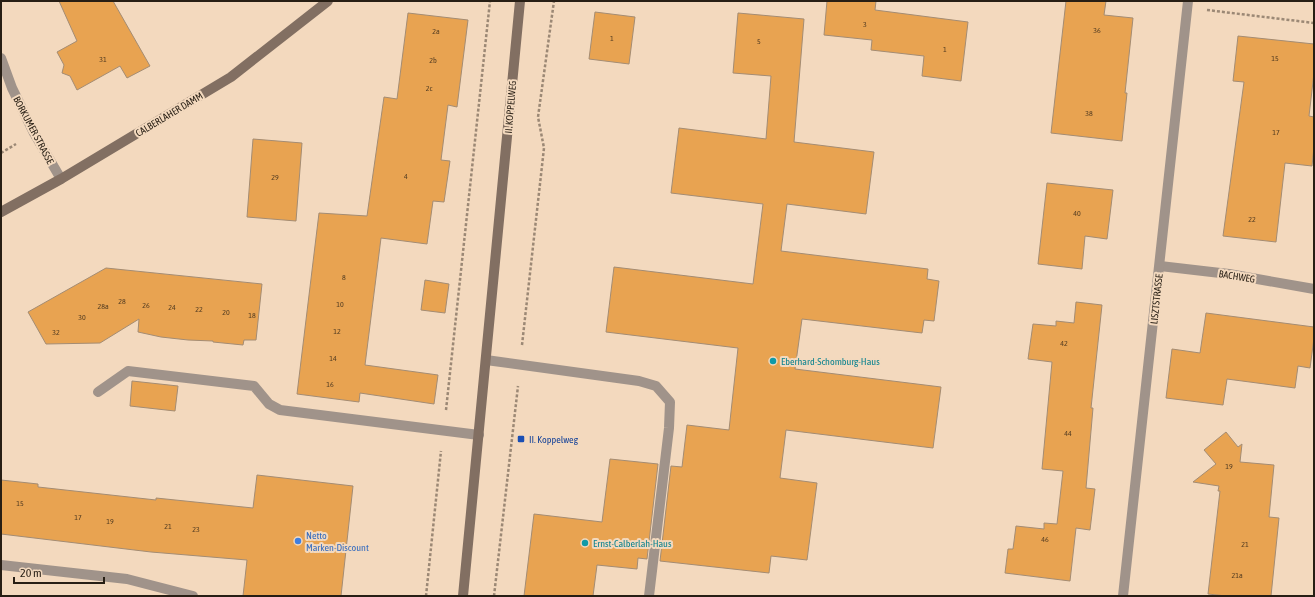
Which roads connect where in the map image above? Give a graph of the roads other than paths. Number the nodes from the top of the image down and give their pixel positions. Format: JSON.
{"nodes":[{"id":1,"x":328,"y":1,"type":"edge"},
{"id":2,"x":520,"y":1,"type":"edge"},
{"id":3,"x":1188,"y":4,"type":"edge"},
{"id":4,"x":1,"y":58,"type":"edge"},
{"id":5,"x":1,"y":85,"type":"edge"},
{"id":6,"x":12,"y":88,"type":"junction"},
{"id":7,"x":60,"y":179,"type":"junction"},
{"id":8,"x":1,"y":212,"type":"edge"},
{"id":9,"x":1160,"y":266,"type":"junction"},
{"id":10,"x":1314,"y":289,"type":"edge"},
{"id":11,"x":486,"y":360,"type":"junction"},
{"id":12,"x":98,"y":392,"type":"dead end"},
{"id":13,"x":479,"y":435,"type":"junction"},
{"id":14,"x":1,"y":565,"type":"edge"},
{"id":15,"x":193,"y":596,"type":"edge"},
{"id":16,"x":463,"y":596,"type":"edge"},
{"id":17,"x":648,"y":596,"type":"edge"},
{"id":18,"x":1123,"y":596,"type":"edge"}],
"edges":[{"from":1,"to":7,"type":"street","name":"CALBERLAHER DAMM"},
{"from":2,"to":11,"type":"street","name":"II. KOPPELWEG"},
{"from":3,"to":9,"type":"street","name":"LISZTSTRASSE"},
{"from":4,"to":6,"type":"street","name":"BORKUMER STRASSE"},
{"from":5,"to":6,"type":"street"},
{"from":6,"to":7,"type":"street","name":"BORKUMER STRASSE"},
{"from":7,"to":8,"type":"street","name":"CALBERLAHER DAMM"},
{"from":9,"to":10,"type":"street","name":"BACHWEG"},
{"from":9,"to":18,"type":"street","name":"LISZTSTRASSE"},
{"from":11,"to":13,"type":"street","name":"II. KOPPELWEG"},
{"from":11,"to":17,"type":"street"},
{"from":12,"to":13,"type":"street"},
{"from":13,"to":16,"type":"street","name":"II. KOPPELWEG"},
{"from":14,"to":15,"type":"street"}]}
